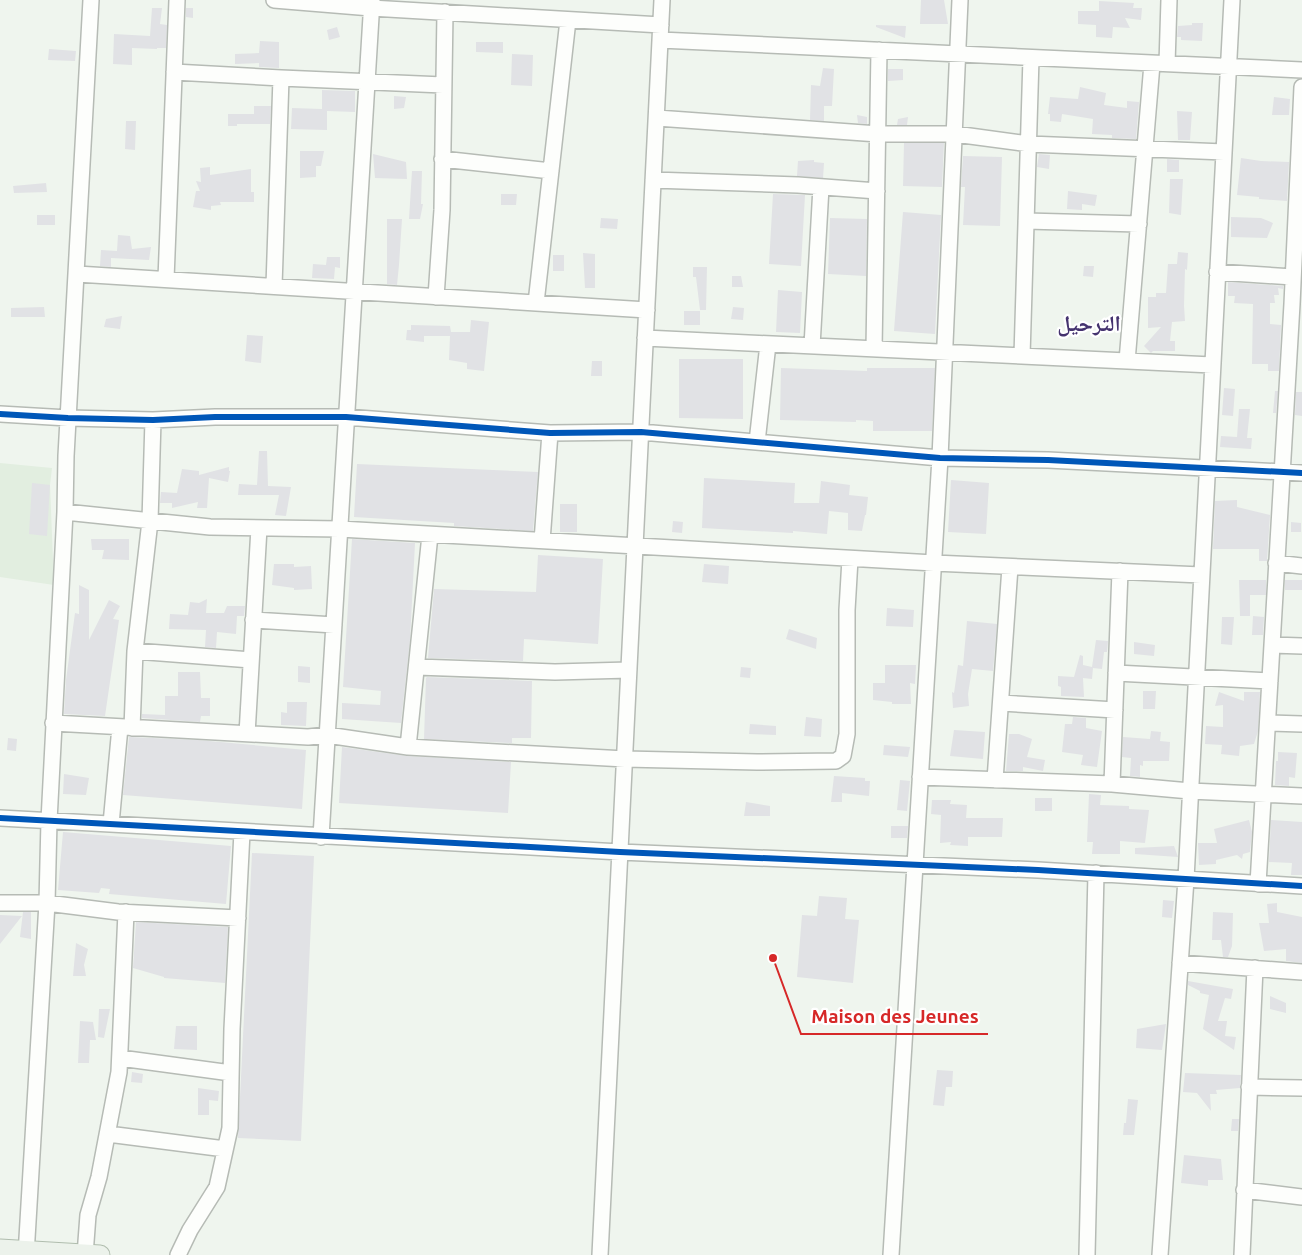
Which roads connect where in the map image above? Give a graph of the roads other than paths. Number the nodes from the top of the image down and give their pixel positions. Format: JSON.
{"nodes":[{"id":1,"x":91,"y":0,"type":"edge"},
{"id":2,"x":177,"y":0,"type":"edge"},
{"id":3,"x":274,"y":0,"type":"edge"},
{"id":4,"x":662,"y":0,"type":"edge"},
{"id":5,"x":960,"y":0,"type":"edge"},
{"id":6,"x":1169,"y":0,"type":"edge"},
{"id":7,"x":1232,"y":0,"type":"edge"},
{"id":8,"x":372,"y":4,"type":"edge"},
{"id":9,"x":445,"y":12,"type":"junction"},
{"id":10,"x":568,"y":20,"type":"junction"},
{"id":11,"x":661,"y":32,"type":"junction"},
{"id":12,"x":879,"y":50,"type":"junction"},
{"id":13,"x":957,"y":54,"type":"junction"},
{"id":14,"x":1031,"y":58,"type":"junction"},
{"id":15,"x":1159,"y":64,"type":"junction"},
{"id":16,"x":1228,"y":67,"type":"junction"},
{"id":17,"x":1302,"y":70,"type":"edge"},
{"id":18,"x":174,"y":72,"type":"junction"},
{"id":19,"x":281,"y":78,"type":"junction"},
{"id":20,"x":367,"y":81,"type":"junction"},
{"id":21,"x":443,"y":85,"type":"junction"},
{"id":22,"x":1302,"y":87,"type":"edge"},
{"id":23,"x":657,"y":118,"type":"junction"},
{"id":24,"x":878,"y":134,"type":"junction"},
{"id":25,"x":955,"y":134,"type":"junction"},
{"id":26,"x":1029,"y":144,"type":"junction"},
{"id":27,"x":1146,"y":149,"type":"junction"},
{"id":28,"x":1301,"y":151,"type":"edge"},
{"id":29,"x":1224,"y":152,"type":"junction"},
{"id":30,"x":442,"y":159,"type":"junction"},
{"id":31,"x":551,"y":171,"type":"junction"},
{"id":32,"x":653,"y":180,"type":"junction"},
{"id":33,"x":820,"y":187,"type":"junction"},
{"id":34,"x":877,"y":190,"type":"junction"},
{"id":35,"x":1299,"y":217,"type":"edge"},
{"id":36,"x":1026,"y":221,"type":"junction"},
{"id":37,"x":1139,"y":224,"type":"junction"},
{"id":38,"x":1217,"y":272,"type":"junction"},
{"id":39,"x":77,"y":274,"type":"junction"},
{"id":40,"x":1294,"y":277,"type":"junction"},
{"id":41,"x":166,"y":279,"type":"junction"},
{"id":42,"x":274,"y":286,"type":"junction"},
{"id":43,"x":354,"y":292,"type":"junction"},
{"id":44,"x":436,"y":297,"type":"junction"},
{"id":45,"x":536,"y":303,"type":"junction"},
{"id":46,"x":1297,"y":304,"type":"edge"},
{"id":47,"x":647,"y":310,"type":"junction"},
{"id":48,"x":646,"y":338,"type":"junction"},
{"id":49,"x":768,"y":344,"type":"junction"},
{"id":50,"x":812,"y":346,"type":"junction"},
{"id":51,"x":874,"y":349,"type":"junction"},
{"id":52,"x":944,"y":353,"type":"junction"},
{"id":53,"x":1022,"y":356,"type":"junction"},
{"id":54,"x":1128,"y":361,"type":"junction"},
{"id":55,"x":1212,"y":365,"type":"junction"},
{"id":56,"x":1295,"y":380,"type":"edge"},
{"id":57,"x":0,"y":414,"type":"edge"},
{"id":58,"x":346,"y":417,"type":"junction"},
{"id":59,"x":68,"y":418,"type":"junction"},
{"id":60,"x":153,"y":420,"type":"junction"},
{"id":61,"x":641,"y":432,"type":"junction"},
{"id":62,"x":550,"y":433,"type":"junction"},
{"id":63,"x":757,"y":442,"type":"junction"},
{"id":64,"x":940,"y":458,"type":"junction"},
{"id":65,"x":1207,"y":468,"type":"junction"},
{"id":66,"x":1281,"y":473,"type":"junction"},
{"id":67,"x":1302,"y":473,"type":"edge"},
{"id":68,"x":64,"y":512,"type":"junction"},
{"id":69,"x":150,"y":521,"type":"junction"},
{"id":70,"x":259,"y":528,"type":"junction"},
{"id":71,"x":340,"y":529,"type":"junction"},
{"id":72,"x":430,"y":535,"type":"junction"},
{"id":73,"x":542,"y":541,"type":"junction"},
{"id":74,"x":635,"y":547,"type":"junction"},
{"id":75,"x":850,"y":559,"type":"junction"},
{"id":76,"x":934,"y":563,"type":"junction"},
{"id":77,"x":1276,"y":563,"type":"junction"},
{"id":78,"x":1302,"y":566,"type":"edge"},
{"id":79,"x":1010,"y":567,"type":"junction"},
{"id":80,"x":1120,"y":572,"type":"junction"},
{"id":81,"x":1201,"y":575,"type":"junction"},
{"id":82,"x":253,"y":620,"type":"junction"},
{"id":83,"x":334,"y":625,"type":"junction"},
{"id":84,"x":1272,"y":644,"type":"junction"},
{"id":85,"x":1302,"y":646,"type":"edge"},
{"id":86,"x":135,"y":651,"type":"junction"},
{"id":87,"x":251,"y":660,"type":"junction"},
{"id":88,"x":417,"y":667,"type":"junction"},
{"id":89,"x":629,"y":670,"type":"junction"},
{"id":90,"x":1116,"y":673,"type":"junction"},
{"id":91,"x":1196,"y":677,"type":"junction"},
{"id":92,"x":1270,"y":681,"type":"junction"},
{"id":93,"x":1001,"y":703,"type":"junction"},
{"id":94,"x":1115,"y":710,"type":"junction"},
{"id":95,"x":54,"y":723,"type":"junction"},
{"id":96,"x":1268,"y":723,"type":"junction"},
{"id":97,"x":1302,"y":724,"type":"edge"},
{"id":98,"x":126,"y":728,"type":"junction"},
{"id":99,"x":247,"y":734,"type":"junction"},
{"id":100,"x":327,"y":734,"type":"junction"},
{"id":101,"x":408,"y":747,"type":"junction"},
{"id":102,"x":625,"y":759,"type":"junction"},
{"id":103,"x":920,"y":777,"type":"junction"},
{"id":104,"x":995,"y":780,"type":"junction"},
{"id":105,"x":1112,"y":784,"type":"junction"},
{"id":106,"x":1190,"y":791,"type":"junction"},
{"id":107,"x":1264,"y":795,"type":"junction"},
{"id":108,"x":1302,"y":796,"type":"edge"},
{"id":109,"x":0,"y":818,"type":"edge"},
{"id":110,"x":48,"y":821,"type":"junction"},
{"id":111,"x":111,"y":824,"type":"junction"},
{"id":112,"x":242,"y":832,"type":"junction"},
{"id":113,"x":321,"y":837,"type":"junction"},
{"id":114,"x":620,"y":852,"type":"junction"},
{"id":115,"x":915,"y":863,"type":"junction"},
{"id":116,"x":1096,"y":873,"type":"junction"},
{"id":117,"x":1186,"y":879,"type":"junction"},
{"id":118,"x":1258,"y":884,"type":"junction"},
{"id":119,"x":1302,"y":886,"type":"edge"},
{"id":120,"x":0,"y":903,"type":"edge"},
{"id":121,"x":46,"y":903,"type":"junction"},
{"id":122,"x":126,"y":912,"type":"junction"},
{"id":123,"x":238,"y":918,"type":"junction"},
{"id":124,"x":1180,"y":963,"type":"junction"},
{"id":125,"x":1255,"y":968,"type":"junction"},
{"id":126,"x":1302,"y":972,"type":"edge"},
{"id":127,"x":120,"y":1058,"type":"junction"},
{"id":128,"x":231,"y":1073,"type":"junction"},
{"id":129,"x":1249,"y":1087,"type":"junction"},
{"id":130,"x":1302,"y":1088,"type":"edge"},
{"id":131,"x":108,"y":1134,"type":"junction"},
{"id":132,"x":225,"y":1149,"type":"junction"},
{"id":133,"x":1244,"y":1190,"type":"junction"},
{"id":134,"x":1302,"y":1197,"type":"edge"},
{"id":135,"x":0,"y":1249,"type":"edge"},
{"id":136,"x":26,"y":1253,"type":"edge"},
{"id":137,"x":90,"y":1255,"type":"edge"},
{"id":138,"x":178,"y":1255,"type":"edge"},
{"id":139,"x":600,"y":1255,"type":"edge"},
{"id":140,"x":891,"y":1255,"type":"edge"},
{"id":141,"x":1087,"y":1255,"type":"edge"},
{"id":142,"x":1160,"y":1255,"type":"edge"},
{"id":143,"x":1242,"y":1255,"type":"edge"}],
"edges":[{"from":1,"to":39,"type":"street"},
{"from":2,"to":18,"type":"street"},
{"from":3,"to":8,"type":"street"},
{"from":4,"to":11,"type":"street"},
{"from":5,"to":13,"type":"street"},
{"from":6,"to":15,"type":"street"},
{"from":7,"to":16,"type":"street"},
{"from":8,"to":9,"type":"street"},
{"from":8,"to":20,"type":"street"},
{"from":9,"to":10,"type":"street"},
{"from":9,"to":21,"type":"street"},
{"from":10,"to":11,"type":"street"},
{"from":10,"to":31,"type":"street"},
{"from":11,"to":12,"type":"street"},
{"from":11,"to":23,"type":"street"},
{"from":12,"to":13,"type":"street"},
{"from":12,"to":24,"type":"street"},
{"from":13,"to":14,"type":"street"},
{"from":13,"to":25,"type":"street"},
{"from":14,"to":15,"type":"street"},
{"from":14,"to":26,"type":"street"},
{"from":15,"to":16,"type":"street"},
{"from":15,"to":27,"type":"street"},
{"from":16,"to":17,"type":"street"},
{"from":16,"to":29,"type":"street"},
{"from":18,"to":19,"type":"street"},
{"from":18,"to":41,"type":"street"},
{"from":19,"to":20,"type":"street"},
{"from":19,"to":42,"type":"street"},
{"from":20,"to":21,"type":"street"},
{"from":20,"to":43,"type":"street"},
{"from":21,"to":30,"type":"street"},
{"from":22,"to":28,"type":"street"},
{"from":23,"to":24,"type":"street"},
{"from":23,"to":32,"type":"street"},
{"from":24,"to":25,"type":"street"},
{"from":24,"to":34,"type":"street"},
{"from":25,"to":26,"type":"street"},
{"from":25,"to":52,"type":"street"},
{"from":26,"to":27,"type":"street"},
{"from":26,"to":36,"type":"street"},
{"from":27,"to":29,"type":"street"},
{"from":27,"to":37,"type":"street"},
{"from":28,"to":35,"type":"street"},
{"from":29,"to":38,"type":"street"},
{"from":30,"to":31,"type":"street"},
{"from":30,"to":44,"type":"street"},
{"from":31,"to":45,"type":"street"},
{"from":32,"to":33,"type":"street"},
{"from":32,"to":47,"type":"street"},
{"from":33,"to":34,"type":"street"},
{"from":33,"to":50,"type":"street"},
{"from":34,"to":51,"type":"street"},
{"from":35,"to":40,"type":"street"},
{"from":36,"to":37,"type":"street"},
{"from":36,"to":53,"type":"street"},
{"from":37,"to":54,"type":"street"},
{"from":38,"to":40,"type":"street"},
{"from":38,"to":55,"type":"street"},
{"from":39,"to":41,"type":"street"},
{"from":39,"to":59,"type":"street"},
{"from":40,"to":46,"type":"street"},
{"from":41,"to":42,"type":"street"},
{"from":42,"to":43,"type":"street"},
{"from":43,"to":44,"type":"street"},
{"from":43,"to":58,"type":"street"},
{"from":44,"to":45,"type":"street"},
{"from":45,"to":47,"type":"street"},
{"from":46,"to":56,"type":"street"},
{"from":47,"to":48,"type":"street"},
{"from":48,"to":49,"type":"street"},
{"from":48,"to":61,"type":"street"},
{"from":49,"to":50,"type":"street"},
{"from":49,"to":63,"type":"street"},
{"from":50,"to":51,"type":"street"},
{"from":51,"to":52,"type":"street"},
{"from":52,"to":53,"type":"street"},
{"from":52,"to":64,"type":"street"},
{"from":53,"to":54,"type":"street"},
{"from":54,"to":55,"type":"street"},
{"from":55,"to":65,"type":"street"},
{"from":56,"to":66,"type":"street"},
{"from":57,"to":59,"type":"street"},
{"from":58,"to":60,"type":"street"},
{"from":58,"to":62,"type":"street"},
{"from":58,"to":71,"type":"street"},
{"from":59,"to":60,"type":"street"},
{"from":59,"to":68,"type":"street"},
{"from":60,"to":69,"type":"street"},
{"from":61,"to":62,"type":"street"},
{"from":61,"to":63,"type":"street"},
{"from":61,"to":74,"type":"street"},
{"from":62,"to":73,"type":"street"},
{"from":63,"to":64,"type":"street"},
{"from":64,"to":65,"type":"street"},
{"from":64,"to":76,"type":"street"},
{"from":65,"to":66,"type":"street"},
{"from":65,"to":81,"type":"street"},
{"from":66,"to":67,"type":"street"},
{"from":66,"to":77,"type":"street"},
{"from":68,"to":69,"type":"street"},
{"from":68,"to":95,"type":"street"},
{"from":69,"to":70,"type":"street"},
{"from":69,"to":86,"type":"street"},
{"from":70,"to":71,"type":"street"},
{"from":70,"to":82,"type":"street"},
{"from":71,"to":72,"type":"street"},
{"from":71,"to":83,"type":"street"},
{"from":72,"to":73,"type":"street"},
{"from":72,"to":88,"type":"street"},
{"from":73,"to":74,"type":"street"},
{"from":74,"to":75,"type":"street"},
{"from":74,"to":89,"type":"street"},
{"from":75,"to":76,"type":"street"},
{"from":75,"to":102,"type":"street"},
{"from":76,"to":79,"type":"street"},
{"from":76,"to":103,"type":"street"},
{"from":77,"to":78,"type":"street"},
{"from":77,"to":84,"type":"street"},
{"from":79,"to":80,"type":"street"},
{"from":79,"to":93,"type":"street"},
{"from":80,"to":81,"type":"street"},
{"from":80,"to":90,"type":"street"},
{"from":81,"to":91,"type":"street"},
{"from":82,"to":83,"type":"street"},
{"from":82,"to":87,"type":"street"},
{"from":83,"to":100,"type":"street"},
{"from":84,"to":85,"type":"street"},
{"from":84,"to":92,"type":"street"},
{"from":86,"to":87,"type":"street"},
{"from":86,"to":98,"type":"street"},
{"from":87,"to":99,"type":"street"},
{"from":88,"to":89,"type":"street"},
{"from":88,"to":101,"type":"street"},
{"from":89,"to":102,"type":"street"},
{"from":90,"to":91,"type":"street"},
{"from":90,"to":94,"type":"street"},
{"from":91,"to":92,"type":"street"},
{"from":91,"to":106,"type":"street"},
{"from":92,"to":96,"type":"street"},
{"from":93,"to":94,"type":"street"},
{"from":93,"to":104,"type":"street"},
{"from":94,"to":105,"type":"street"},
{"from":95,"to":98,"type":"street"},
{"from":95,"to":110,"type":"street"},
{"from":96,"to":97,"type":"street"},
{"from":96,"to":107,"type":"street"},
{"from":98,"to":99,"type":"street"},
{"from":98,"to":111,"type":"street"},
{"from":99,"to":100,"type":"street"},
{"from":100,"to":101,"type":"street"},
{"from":100,"to":113,"type":"street"},
{"from":101,"to":102,"type":"street"},
{"from":102,"to":114,"type":"street"},
{"from":103,"to":104,"type":"street"},
{"from":103,"to":115,"type":"street"},
{"from":104,"to":105,"type":"street"},
{"from":105,"to":106,"type":"street"},
{"from":106,"to":107,"type":"street"},
{"from":106,"to":117,"type":"street"},
{"from":107,"to":108,"type":"street"},
{"from":107,"to":118,"type":"street"},
{"from":109,"to":110,"type":"street"},
{"from":110,"to":111,"type":"street"},
{"from":110,"to":121,"type":"street"},
{"from":111,"to":112,"type":"street"},
{"from":112,"to":113,"type":"street"},
{"from":112,"to":123,"type":"street"},
{"from":113,"to":114,"type":"street"},
{"from":114,"to":115,"type":"street"},
{"from":114,"to":139,"type":"street"},
{"from":115,"to":116,"type":"street"},
{"from":115,"to":140,"type":"street"},
{"from":116,"to":117,"type":"street"},
{"from":116,"to":141,"type":"street"},
{"from":117,"to":118,"type":"street"},
{"from":117,"to":124,"type":"street"},
{"from":118,"to":119,"type":"street"},
{"from":120,"to":121,"type":"street"},
{"from":121,"to":122,"type":"street"},
{"from":121,"to":136,"type":"street"},
{"from":122,"to":123,"type":"street"},
{"from":122,"to":127,"type":"street"},
{"from":123,"to":128,"type":"street"},
{"from":124,"to":125,"type":"street"},
{"from":124,"to":142,"type":"street"},
{"from":125,"to":126,"type":"street"},
{"from":125,"to":129,"type":"street"},
{"from":127,"to":128,"type":"street"},
{"from":127,"to":131,"type":"street"},
{"from":128,"to":132,"type":"street"},
{"from":129,"to":130,"type":"street"},
{"from":129,"to":133,"type":"street"},
{"from":131,"to":132,"type":"street"},
{"from":131,"to":137,"type":"street"},
{"from":132,"to":138,"type":"street"},
{"from":133,"to":134,"type":"street"},
{"from":133,"to":143,"type":"street"},
{"from":135,"to":136,"type":"main road"},
{"from":136,"to":137,"type":"main road"}]}
